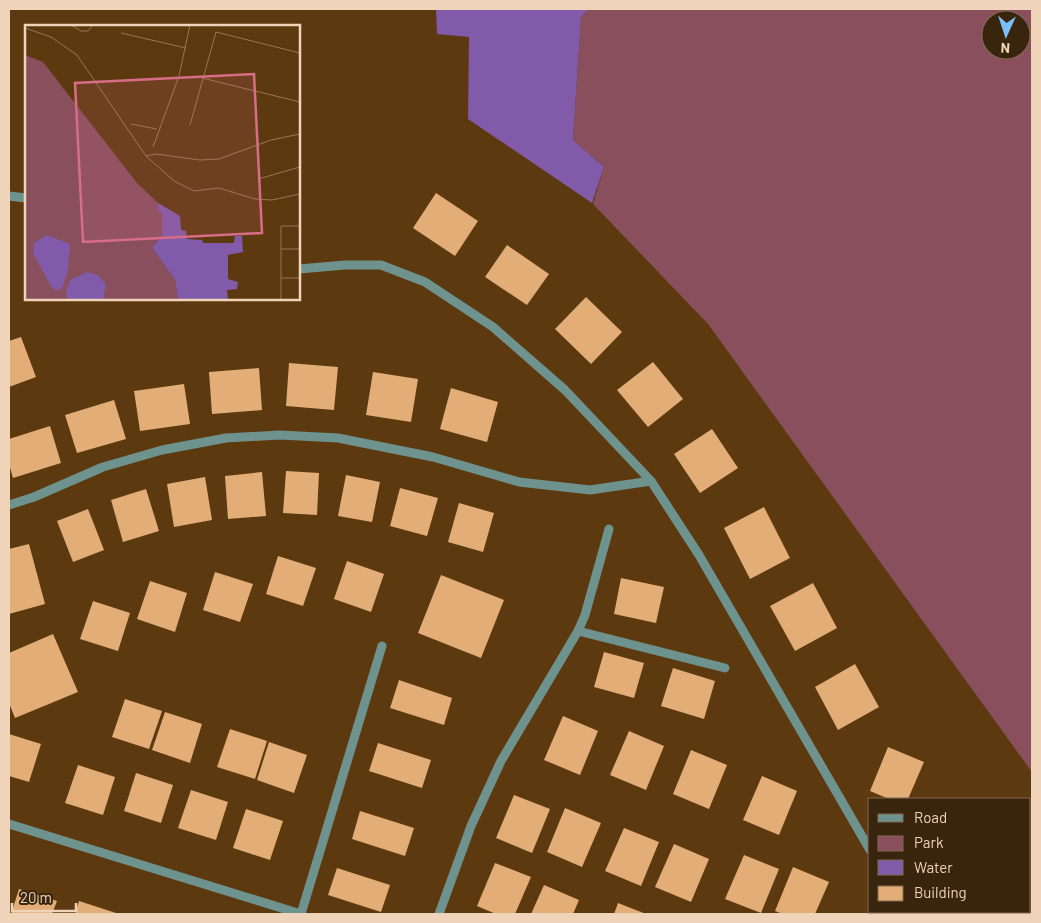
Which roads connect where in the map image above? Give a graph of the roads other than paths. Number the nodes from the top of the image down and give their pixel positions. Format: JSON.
{"nodes":[{"id":1,"x":9,"y":196,"type":"edge"},
{"id":2,"x":25,"y":198,"type":"edge"},
{"id":3,"x":300,"y":269,"type":"edge"},
{"id":4,"x":651,"y":480,"type":"junction"},
{"id":5,"x":9,"y":505,"type":"edge"},
{"id":6,"x":609,"y":529,"type":"dead end"},
{"id":7,"x":578,"y":631,"type":"junction"},
{"id":8,"x":382,"y":646,"type":"dead end"},
{"id":9,"x":725,"y":668,"type":"dead end"},
{"id":10,"x":9,"y":824,"type":"edge"},
{"id":11,"x":868,"y":847,"type":"edge"},
{"id":12,"x":301,"y":914,"type":"edge"},
{"id":13,"x":438,"y":914,"type":"edge"}],
"edges":[{"from":1,"to":2,"type":"street"},
{"from":3,"to":4,"type":"street"},
{"from":4,"to":5,"type":"street"},
{"from":4,"to":11,"type":"street"},
{"from":6,"to":7,"type":"street"},
{"from":7,"to":9,"type":"street"},
{"from":7,"to":13,"type":"street"},
{"from":8,"to":12,"type":"street"},
{"from":10,"to":12,"type":"street"}]}
